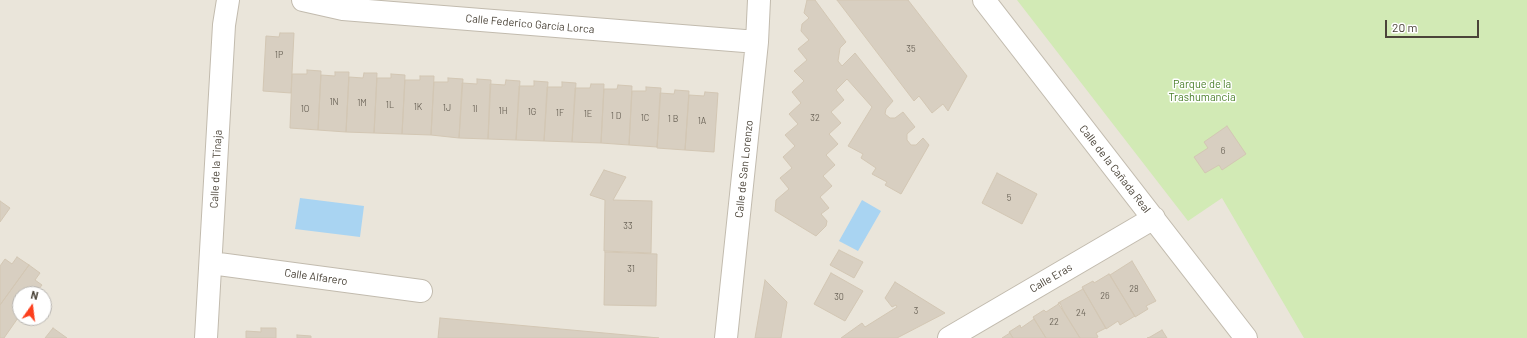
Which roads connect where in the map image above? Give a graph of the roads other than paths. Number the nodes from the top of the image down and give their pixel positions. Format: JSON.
{"nodes":[{"id":1,"x":228,"y":0,"type":"edge"},
{"id":2,"x":303,"y":0,"type":"edge"},
{"id":3,"x":759,"y":0,"type":"edge"},
{"id":4,"x":984,"y":0,"type":"edge"},
{"id":5,"x":757,"y":42,"type":"junction"},
{"id":6,"x":1154,"y":218,"type":"junction"},
{"id":7,"x":211,"y":263,"type":"junction"},
{"id":8,"x":421,"y":291,"type":"dead end"},
{"id":9,"x":206,"y":338,"type":"edge"},
{"id":10,"x":726,"y":338,"type":"edge"},
{"id":11,"x":949,"y":338,"type":"edge"},
{"id":12,"x":1246,"y":338,"type":"edge"}],
"edges":[{"from":1,"to":7,"type":"street","name":"Calle de la Tinaja"},
{"from":2,"to":5,"type":"street","name":"Calle Federico García Lorca"},
{"from":3,"to":5,"type":"street","name":"Calle de San Lorenzo"},
{"from":4,"to":6,"type":"street","name":"Calle de la Cañada Real"},
{"from":5,"to":10,"type":"street","name":"Calle de San Lorenzo"},
{"from":6,"to":11,"type":"street","name":"Calle Eras"},
{"from":6,"to":12,"type":"street","name":"Calle de la Cañada Real"},
{"from":7,"to":8,"type":"street","name":"Calle Alfarero"},
{"from":7,"to":9,"type":"street","name":"Calle de la Tinaja"}]}
